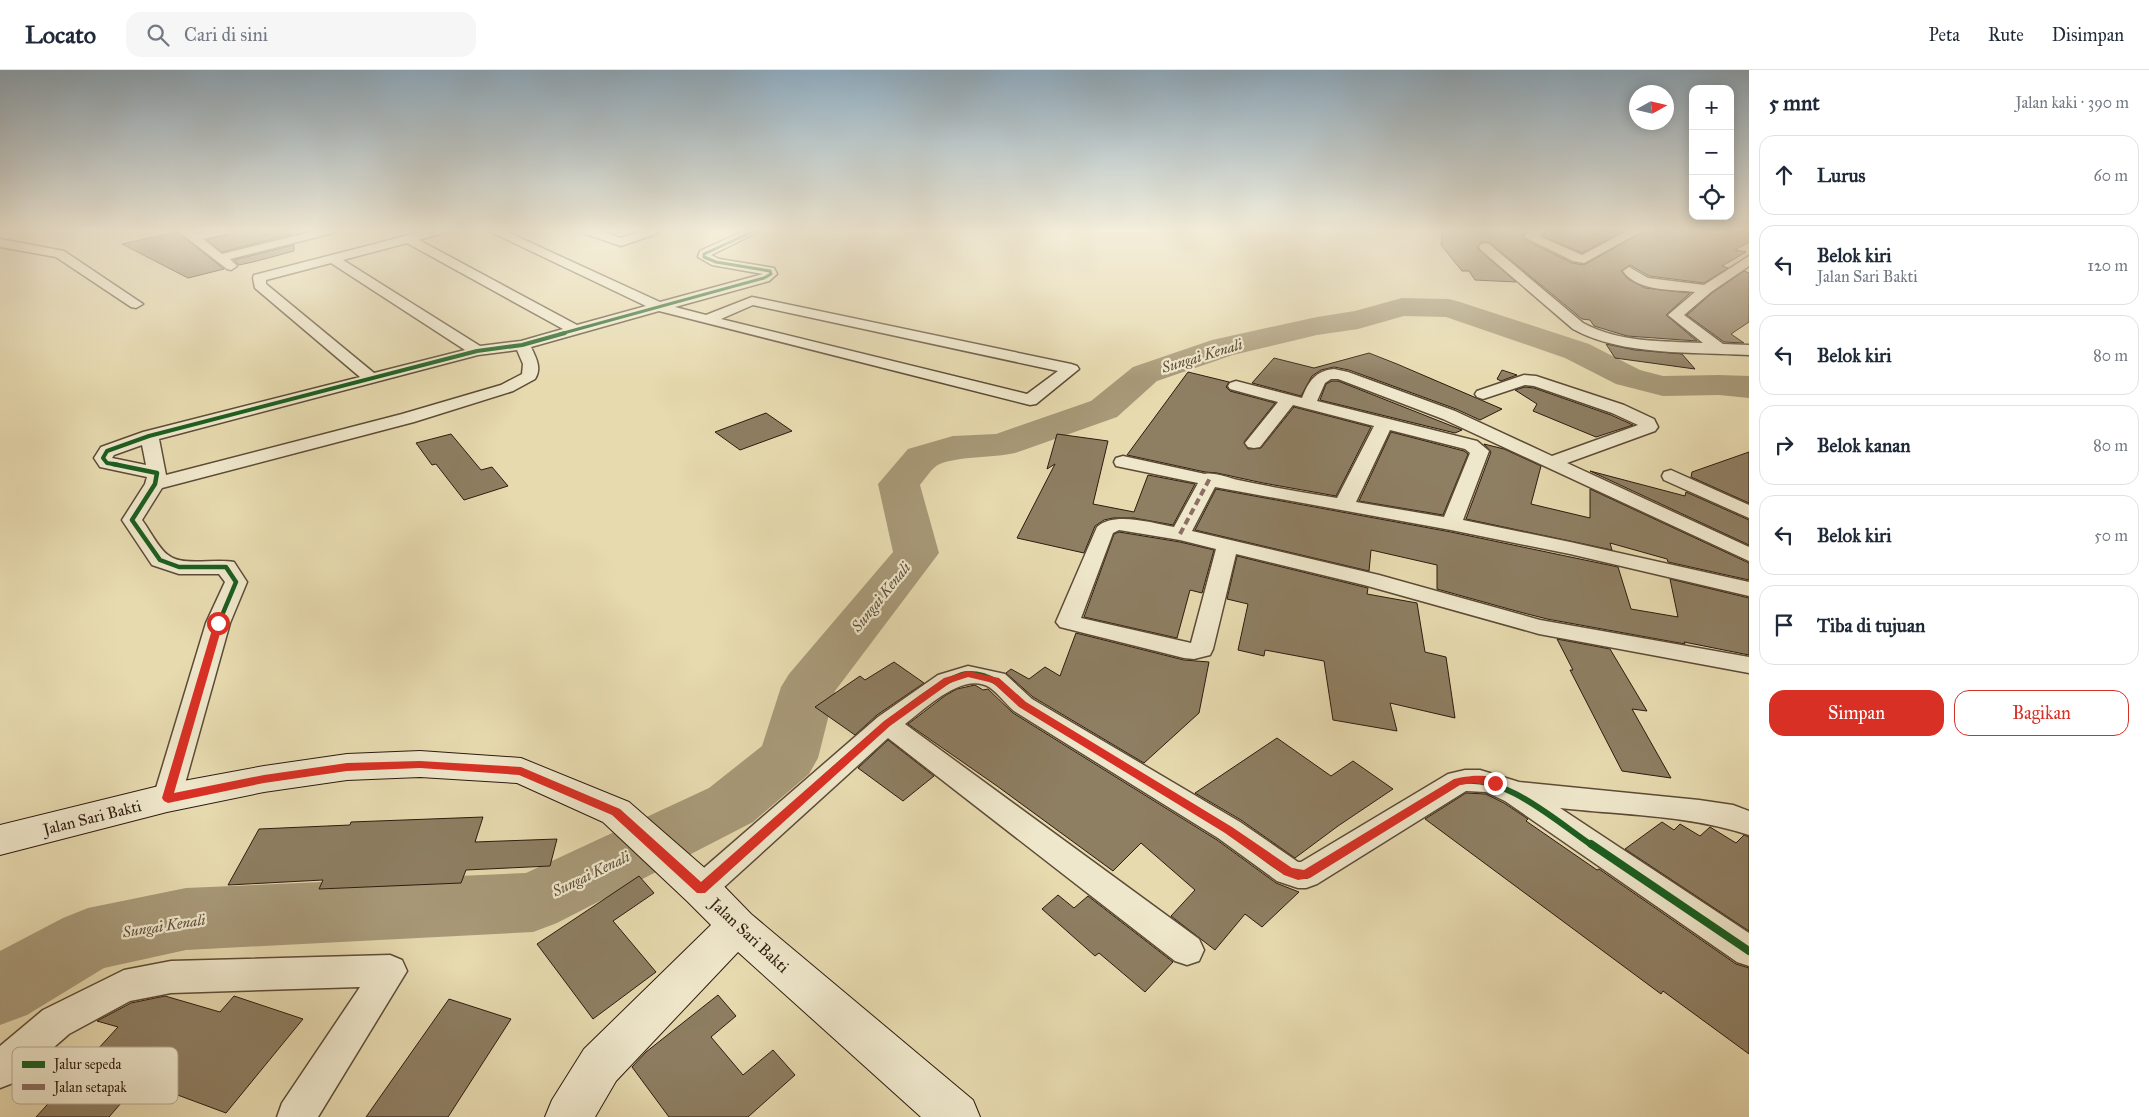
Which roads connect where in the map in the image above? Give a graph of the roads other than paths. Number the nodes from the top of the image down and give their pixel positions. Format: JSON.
{"nodes":[{"id":1,"x":99,"y":280,"type":"edge"},
{"id":2,"x":258,"y":280,"type":"edge"},
{"id":3,"x":366,"y":280,"type":"edge"},
{"id":4,"x":484,"y":280,"type":"edge"},
{"id":5,"x":600,"y":280,"type":"edge"},
{"id":6,"x":751,"y":280,"type":"edge"},
{"id":7,"x":1524,"y":280,"type":"edge"},
{"id":8,"x":1640,"y":280,"type":"edge"},
{"id":9,"x":1721,"y":280,"type":"edge"},
{"id":10,"x":1706,"y":290,"type":"junction"},
{"id":11,"x":136,"y":304,"type":"dead end"},
{"id":12,"x":659,"y":307,"type":"junction"},
{"id":13,"x":707,"y":320,"type":"junction"},
{"id":14,"x":576,"y":330,"type":"junction"},
{"id":15,"x":522,"y":345,"type":"junction"},
{"id":16,"x":1720,"y":349,"type":"junction"},
{"id":17,"x":1749,"y":350,"type":"edge"},
{"id":18,"x":477,"y":351,"type":"junction"},
{"id":19,"x":371,"y":378,"type":"junction"},
{"id":20,"x":1236,"y":386,"type":"dead end"},
{"id":21,"x":1483,"y":394,"type":"dead end"},
{"id":22,"x":1289,"y":399,"type":"junction"},
{"id":23,"x":1308,"y":404,"type":"junction"},
{"id":24,"x":1384,"y":424,"type":"junction"},
{"id":25,"x":149,"y":436,"type":"junction"},
{"id":26,"x":1254,"y":443,"type":"dead end"},
{"id":27,"x":1123,"y":462,"type":"dead end"},
{"id":28,"x":1551,"y":462,"type":"junction"},
{"id":29,"x":1671,"y":476,"type":"dead end"},
{"id":30,"x":156,"y":478,"type":"junction"},
{"id":31,"x":1210,"y":478,"type":"junction"},
{"id":32,"x":1344,"y":504,"type":"junction"},
{"id":33,"x":1749,"y":512,"type":"edge"},
{"id":34,"x":1452,"y":524,"type":"junction"},
{"id":35,"x":1180,"y":534,"type":"junction"},
{"id":36,"x":1227,"y":546,"type":"junction"},
{"id":37,"x":1749,"y":555,"type":"edge"},
{"id":38,"x":1749,"y":589,"type":"edge"},
{"id":39,"x":1749,"y":665,"type":"edge"},
{"id":40,"x":887,"y":724,"type":"junction"},
{"id":41,"x":1515,"y":792,"type":"junction"},
{"id":42,"x":168,"y":798,"type":"junction"},
{"id":43,"x":1749,"y":823,"type":"edge"},
{"id":44,"x":0,"y":840,"type":"edge"},
{"id":45,"x":689,"y":879,"type":"junction"},
{"id":46,"x":737,"y":926,"type":"junction"},
{"id":47,"x":1187,"y":950,"type":"dead end"},
{"id":48,"x":1749,"y":951,"type":"edge"},
{"id":49,"x":27,"y":1047,"type":"edge"},
{"id":50,"x":12,"y":1060,"type":"edge"},
{"id":51,"x":0,"y":1070,"type":"edge"},
{"id":52,"x":296,"y":1117,"type":"edge"},
{"id":53,"x":569,"y":1117,"type":"edge"},
{"id":54,"x":956,"y":1117,"type":"edge"}],
"edges":[{"from":1,"to":11,"type":"street"},
{"from":2,"to":19,"type":"street"},
{"from":3,"to":18,"type":"street"},
{"from":4,"to":14,"type":"street"},
{"from":5,"to":12,"type":"street"},
{"from":6,"to":12,"type":"street"},
{"from":7,"to":16,"type":"street"},
{"from":8,"to":10,"type":"street"},
{"from":9,"to":10,"type":"street"},
{"from":10,"to":16,"type":"street"},
{"from":12,"to":13,"type":"street"},
{"from":12,"to":14,"type":"street"},
{"from":13,"to":13,"type":"street"},
{"from":14,"to":15,"type":"street"},
{"from":15,"to":18,"type":"street"},
{"from":15,"to":30,"type":"street"},
{"from":16,"to":17,"type":"street"},
{"from":18,"to":19,"type":"street"},
{"from":19,"to":25,"type":"street"},
{"from":20,"to":22,"type":"street"},
{"from":21,"to":28,"type":"street"},
{"from":22,"to":23,"type":"street"},
{"from":22,"to":26,"type":"street"},
{"from":23,"to":24,"type":"street"},
{"from":23,"to":28,"type":"street"},
{"from":24,"to":32,"type":"street"},
{"from":24,"to":34,"type":"street"},
{"from":25,"to":30,"type":"street"},
{"from":25,"to":30,"type":"street"},
{"from":27,"to":31,"type":"street"},
{"from":28,"to":37,"type":"street"},
{"from":29,"to":33,"type":"street"},
{"from":30,"to":42,"type":"street"},
{"from":31,"to":32,"type":"street"},
{"from":31,"to":35,"type":"street"},
{"from":32,"to":34,"type":"street"},
{"from":34,"to":38,"type":"street"},
{"from":35,"to":36,"type":"street"},
{"from":35,"to":36,"type":"street"},
{"from":36,"to":39,"type":"street"},
{"from":40,"to":41,"type":"street"},
{"from":40,"to":45,"type":"street"},
{"from":40,"to":47,"type":"street"},
{"from":41,"to":43,"type":"street"},
{"from":41,"to":48,"type":"street"},
{"from":42,"to":44,"type":"main road","name":"Jalan Sari Bakti"},
{"from":42,"to":45,"type":"main road","name":"Jalan Sari Bakti"},
{"from":45,"to":46,"type":"main road","name":"Jalan Sari Bakti"},
{"from":46,"to":53,"type":"main road"},
{"from":46,"to":54,"type":"main road","name":"Jalan Sari Bakti"},
{"from":49,"to":52,"type":"street"},
{"from":50,"to":51,"type":"street"}]}
